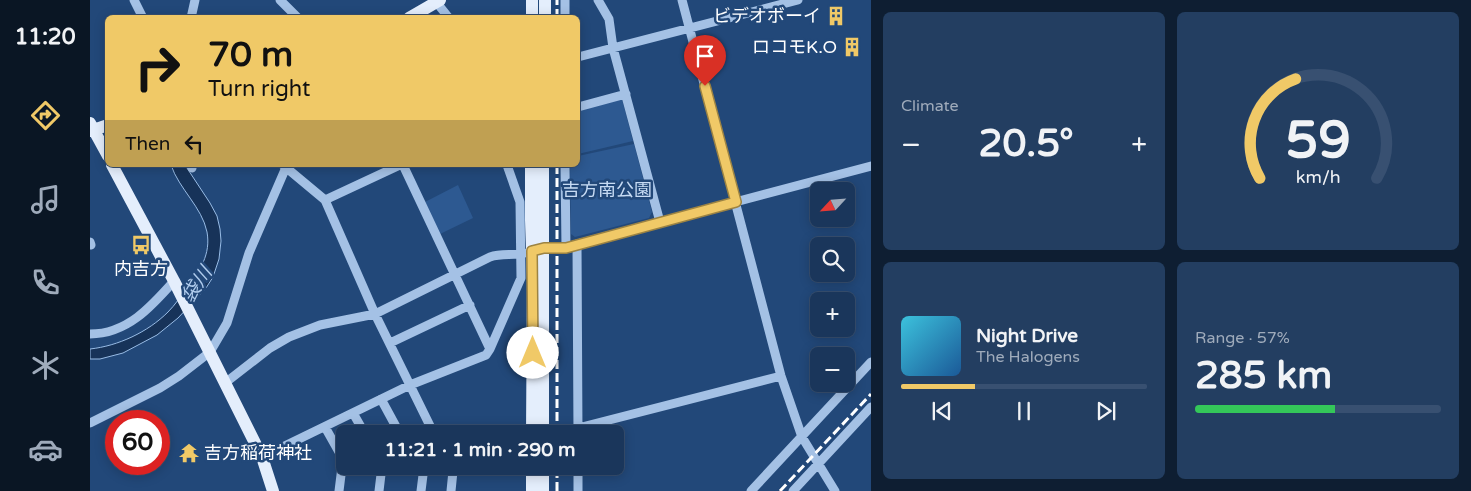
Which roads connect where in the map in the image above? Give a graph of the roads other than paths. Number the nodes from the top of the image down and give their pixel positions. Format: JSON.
{"nodes":[{"id":1,"x":134,"y":0,"type":"edge"},
{"id":2,"x":195,"y":0,"type":"edge"},
{"id":3,"x":545,"y":0,"type":"edge"},
{"id":4,"x":565,"y":0,"type":"edge"},
{"id":5,"x":598,"y":0,"type":"edge"},
{"id":6,"x":682,"y":0,"type":"edge"},
{"id":7,"x":798,"y":0,"type":"edge"},
{"id":8,"x":438,"y":1,"type":"edge"},
{"id":9,"x":287,"y":2,"type":"edge"},
{"id":10,"x":423,"y":14,"type":"edge"},
{"id":11,"x":142,"y":15,"type":"edge"},
{"id":12,"x":192,"y":15,"type":"edge"},
{"id":13,"x":296,"y":15,"type":"edge"},
{"id":14,"x":447,"y":15,"type":"edge"},
{"id":15,"x":545,"y":15,"type":"edge"},
{"id":16,"x":566,"y":15,"type":"edge"},
{"id":17,"x":690,"y":28,"type":"junction"},
{"id":18,"x":613,"y":48,"type":"junction"},
{"id":19,"x":580,"y":56,"type":"edge"},
{"id":20,"x":626,"y":94,"type":"junction"},
{"id":21,"x":580,"y":106,"type":"edge"},
{"id":22,"x":105,"y":126,"type":"edge"},
{"id":23,"x":91,"y":128,"type":"edge"},
{"id":24,"x":105,"y":151,"type":"edge"},
{"id":25,"x":871,"y":166,"type":"edge"},
{"id":26,"x":113,"y":167,"type":"edge"},
{"id":27,"x":285,"y":167,"type":"edge"},
{"id":28,"x":286,"y":167,"type":"edge"},
{"id":29,"x":398,"y":167,"type":"edge"},
{"id":30,"x":403,"y":167,"type":"edge"},
{"id":31,"x":507,"y":167,"type":"edge"},
{"id":32,"x":531,"y":167,"type":"edge"},
{"id":33,"x":543,"y":167,"type":"edge"},
{"id":34,"x":565,"y":167,"type":"edge"},
{"id":35,"x":325,"y":200,"type":"junction"},
{"id":36,"x":736,"y":202,"type":"junction"},
{"id":37,"x":660,"y":222,"type":"junction"},
{"id":38,"x":577,"y":244,"type":"junction"},
{"id":39,"x":566,"y":248,"type":"junction"},
{"id":40,"x":532,"y":251,"type":"junction"},
{"id":41,"x":455,"y":275,"type":"junction"},
{"id":42,"x":175,"y":283,"type":"junction"},
{"id":43,"x":470,"y":305,"type":"junction"},
{"id":44,"x":376,"y":314,"type":"junction"},
{"id":45,"x":90,"y":334,"type":"edge"},
{"id":46,"x":390,"y":343,"type":"junction"},
{"id":47,"x":490,"y":349,"type":"junction"},
{"id":48,"x":210,"y":352,"type":"junction"},
{"id":49,"x":871,"y":362,"type":"edge"},
{"id":50,"x":781,"y":376,"type":"junction"},
{"id":51,"x":225,"y":382,"type":"junction"},
{"id":52,"x":410,"y":385,"type":"junction"},
{"id":53,"x":381,"y":399,"type":"junction"},
{"id":54,"x":871,"y":407,"type":"edge"},
{"id":55,"x":353,"y":413,"type":"junction"},
{"id":56,"x":90,"y":423,"type":"edge"},
{"id":57,"x":360,"y":425,"type":"edge"},
{"id":58,"x":395,"y":425,"type":"edge"},
{"id":59,"x":430,"y":425,"type":"edge"},
{"id":60,"x":532,"y":425,"type":"edge"},
{"id":61,"x":542,"y":425,"type":"edge"},
{"id":62,"x":578,"y":425,"type":"edge"},
{"id":63,"x":600,"y":425,"type":"edge"},
{"id":64,"x":325,"y":427,"type":"junction"},
{"id":65,"x":802,"y":437,"type":"junction"},
{"id":66,"x":262,"y":457,"type":"junction"},
{"id":67,"x":819,"y":464,"type":"junction"},
{"id":68,"x":381,"y":475,"type":"edge"},
{"id":69,"x":423,"y":475,"type":"edge"},
{"id":70,"x":453,"y":475,"type":"edge"},
{"id":71,"x":532,"y":475,"type":"edge"},
{"id":72,"x":543,"y":475,"type":"edge"},
{"id":73,"x":578,"y":475,"type":"edge"},
{"id":74,"x":273,"y":491,"type":"edge"},
{"id":75,"x":339,"y":491,"type":"edge"},
{"id":76,"x":379,"y":491,"type":"edge"},
{"id":77,"x":420,"y":491,"type":"edge"},
{"id":78,"x":451,"y":491,"type":"edge"},
{"id":79,"x":532,"y":491,"type":"edge"},
{"id":80,"x":543,"y":491,"type":"edge"},
{"id":81,"x":578,"y":491,"type":"edge"},
{"id":82,"x":751,"y":491,"type":"edge"},
{"id":83,"x":793,"y":491,"type":"edge"},
{"id":84,"x":835,"y":491,"type":"edge"}],
"edges":[{"from":1,"to":11,"type":"street"},
{"from":2,"to":12,"type":"street"},
{"from":3,"to":15,"type":"main road"},
{"from":4,"to":16,"type":"street"},
{"from":5,"to":18,"type":"street"},
{"from":6,"to":17,"type":"street"},
{"from":7,"to":17,"type":"street"},
{"from":8,"to":10,"type":"main road"},
{"from":8,"to":14,"type":"street"},
{"from":9,"to":13,"type":"street"},
{"from":17,"to":18,"type":"street"},
{"from":17,"to":36,"type":"street"},
{"from":18,"to":19,"type":"street"},
{"from":18,"to":20,"type":"street"},
{"from":20,"to":21,"type":"street"},
{"from":20,"to":37,"type":"street"},
{"from":22,"to":23,"type":"main road"},
{"from":23,"to":24,"type":"main road"},
{"from":25,"to":36,"type":"street"},
{"from":26,"to":42,"type":"main road"},
{"from":27,"to":48,"type":"street"},
{"from":28,"to":35,"type":"street"},
{"from":29,"to":35,"type":"street"},
{"from":30,"to":41,"type":"street"},
{"from":31,"to":40,"type":"street"},
{"from":32,"to":40,"type":"main road"},
{"from":33,"to":40,"type":"main road"},
{"from":34,"to":39,"type":"street"},
{"from":35,"to":44,"type":"street"},
{"from":36,"to":37,"type":"street"},
{"from":36,"to":50,"type":"street"},
{"from":37,"to":38,"type":"street"},
{"from":38,"to":39,"type":"street"},
{"from":38,"to":62,"type":"street"},
{"from":39,"to":40,"type":"street"},
{"from":40,"to":41,"type":"street"},
{"from":40,"to":47,"type":"street"},
{"from":40,"to":60,"type":"main road"},
{"from":40,"to":61,"type":"main road"},
{"from":41,"to":43,"type":"street"},
{"from":41,"to":44,"type":"street"},
{"from":42,"to":45,"type":"street"},
{"from":42,"to":48,"type":"main road"},
{"from":43,"to":46,"type":"street"},
{"from":43,"to":47,"type":"street"},
{"from":44,"to":46,"type":"street"},
{"from":44,"to":51,"type":"street"},
{"from":46,"to":52,"type":"street"},
{"from":47,"to":52,"type":"street"},
{"from":48,"to":51,"type":"main road"},
{"from":48,"to":56,"type":"street"},
{"from":49,"to":65,"type":"street"},
{"from":50,"to":63,"type":"street"},
{"from":50,"to":65,"type":"street"},
{"from":51,"to":66,"type":"main road"},
{"from":52,"to":53,"type":"street"},
{"from":52,"to":59,"type":"street"},
{"from":53,"to":55,"type":"street"},
{"from":53,"to":58,"type":"street"},
{"from":54,"to":67,"type":"street"},
{"from":55,"to":57,"type":"street"},
{"from":55,"to":64,"type":"street"},
{"from":64,"to":66,"type":"street"},
{"from":64,"to":75,"type":"street"},
{"from":65,"to":67,"type":"street"},
{"from":65,"to":82,"type":"street"},
{"from":66,"to":74,"type":"main road"},
{"from":67,"to":83,"type":"street"},
{"from":67,"to":84,"type":"street"},
{"from":68,"to":76,"type":"street"},
{"from":69,"to":77,"type":"street"},
{"from":70,"to":78,"type":"street"},
{"from":71,"to":79,"type":"main road"},
{"from":72,"to":80,"type":"main road"},
{"from":73,"to":81,"type":"street"}]}
